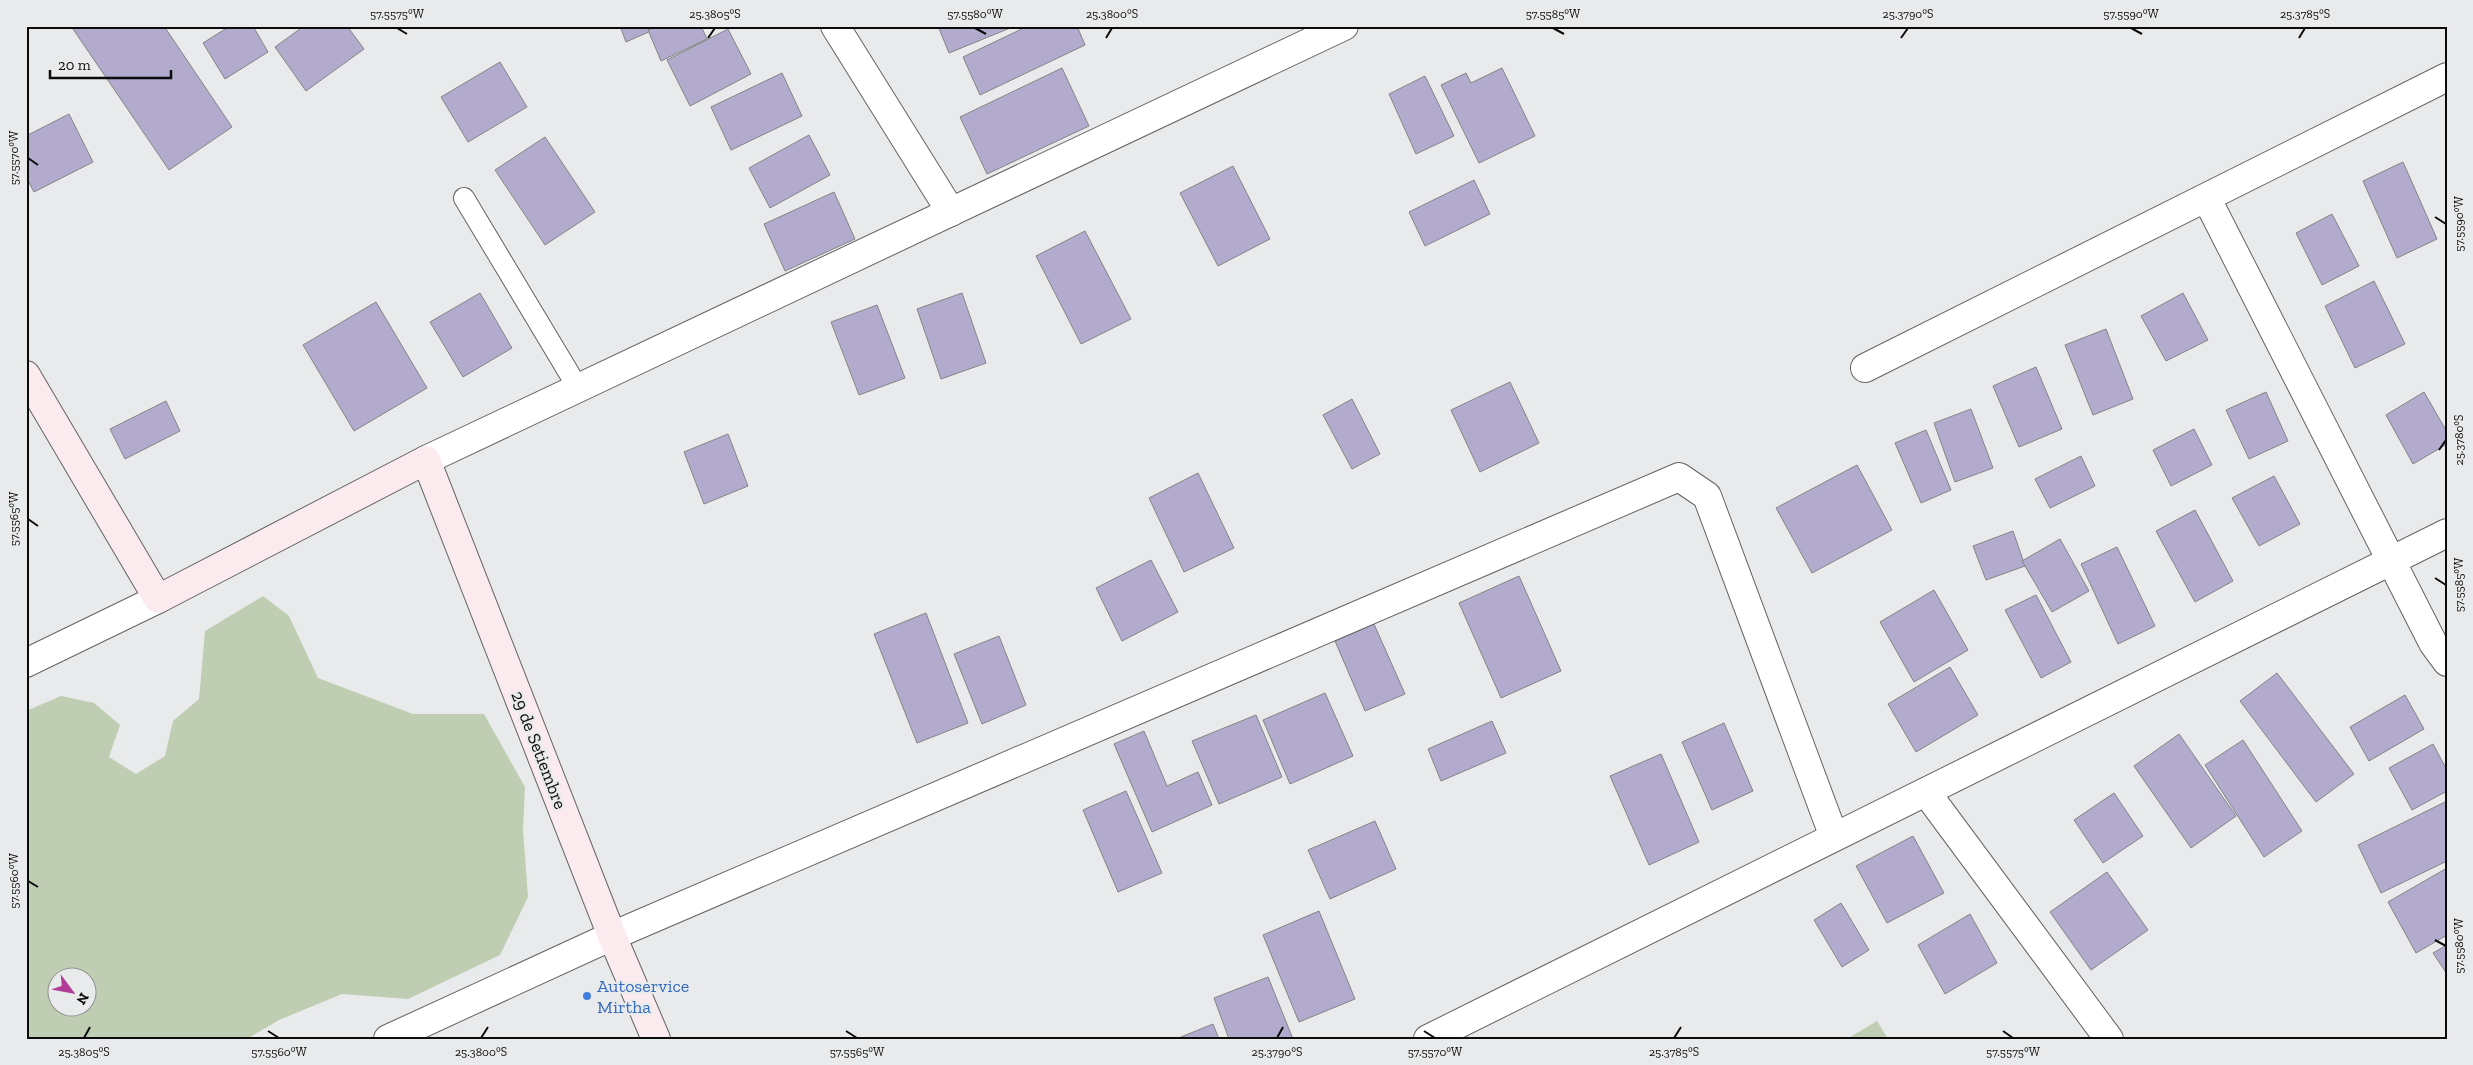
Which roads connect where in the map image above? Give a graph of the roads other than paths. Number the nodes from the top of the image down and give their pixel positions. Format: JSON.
{"nodes":[{"id":1,"x":835,"y":26,"type":"edge"},
{"id":2,"x":1344,"y":26,"type":"edge"},
{"id":3,"x":2447,"y":77,"type":"edge"},
{"id":4,"x":464,"y":198,"type":"dead end"},
{"id":5,"x":2207,"y":198,"type":"junction"},
{"id":6,"x":951,"y":212,"type":"junction"},
{"id":7,"x":1865,"y":368,"type":"dead end"},
{"id":8,"x":26,"y":376,"type":"edge"},
{"id":9,"x":578,"y":388,"type":"junction"},
{"id":10,"x":426,"y":460,"type":"junction"},
{"id":11,"x":2447,"y":533,"type":"edge"},
{"id":12,"x":2393,"y":560,"type":"junction"},
{"id":13,"x":158,"y":599,"type":"junction"},
{"id":14,"x":2447,"y":662,"type":"edge"},
{"id":15,"x":26,"y":663,"type":"edge"},
{"id":16,"x":1926,"y":792,"type":"junction"},
{"id":17,"x":1834,"y":837,"type":"junction"},
{"id":18,"x":612,"y":936,"type":"junction"},
{"id":19,"x":388,"y":1039,"type":"edge"},
{"id":20,"x":656,"y":1039,"type":"edge"},
{"id":21,"x":1428,"y":1039,"type":"edge"},
{"id":22,"x":2110,"y":1039,"type":"edge"}],
"edges":[{"from":1,"to":6,"type":"street"},
{"from":2,"to":6,"type":"street"},
{"from":3,"to":5,"type":"street"},
{"from":4,"to":9,"type":"lane"},
{"from":5,"to":7,"type":"street"},
{"from":5,"to":12,"type":"street"},
{"from":6,"to":9,"type":"street"},
{"from":8,"to":13,"type":"street"},
{"from":9,"to":10,"type":"street"},
{"from":10,"to":13,"type":"street"},
{"from":10,"to":18,"type":"street","name":"29 de Setiembre"},
{"from":11,"to":12,"type":"street"},
{"from":12,"to":14,"type":"street"},
{"from":12,"to":16,"type":"street"},
{"from":13,"to":15,"type":"street"},
{"from":16,"to":17,"type":"street"},
{"from":16,"to":22,"type":"street"},
{"from":17,"to":18,"type":"street"},
{"from":17,"to":21,"type":"street"},
{"from":18,"to":19,"type":"street"},
{"from":18,"to":20,"type":"street","name":"29 de Setiembre"}]}
